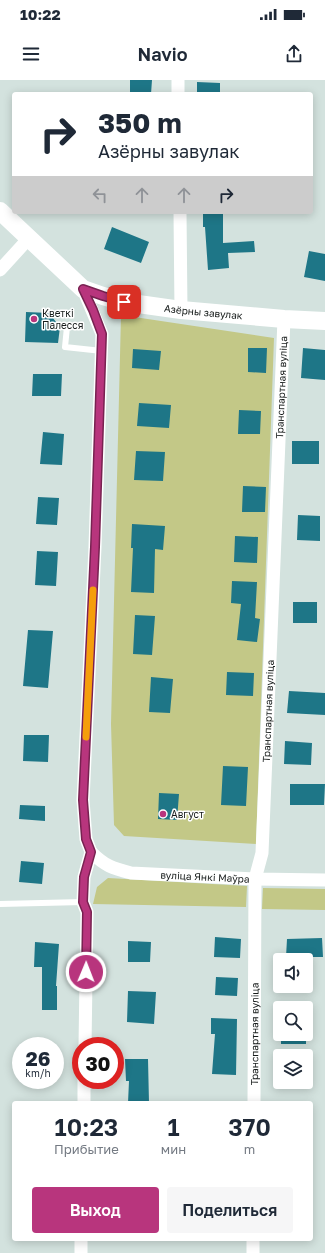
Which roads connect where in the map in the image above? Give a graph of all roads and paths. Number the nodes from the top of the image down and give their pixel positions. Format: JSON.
{"nodes":[{"id":1,"x":178,"y":80,"type":"edge"},
{"id":2,"x":178,"y":92,"type":"edge"},
{"id":3,"x":0,"y":211,"type":"edge"},
{"id":4,"x":180,"y":214,"type":"edge"},
{"id":5,"x":29,"y":238,"type":"junction"},
{"id":6,"x":0,"y":270,"type":"edge"},
{"id":7,"x":83,"y":289,"type":"junction"},
{"id":8,"x":181,"y":310,"type":"junction"},
{"id":9,"x":284,"y":319,"type":"junction"},
{"id":10,"x":325,"y":321,"type":"edge"},
{"id":11,"x":67,"y":327,"type":"dead end"},
{"id":12,"x":102,"y":351,"type":"junction"},
{"id":13,"x":91,"y":852,"type":"junction"},
{"id":14,"x":255,"y":879,"type":"junction"},
{"id":15,"x":325,"y":880,"type":"edge"},
{"id":16,"x":83,"y":902,"type":"junction"},
{"id":17,"x":0,"y":904,"type":"edge"},
{"id":18,"x":85,"y":1037,"type":"edge"},
{"id":19,"x":84,"y":1089,"type":"edge"},
{"id":20,"x":84,"y":1101,"type":"edge"},
{"id":21,"x":254,"y":1101,"type":"edge"},
{"id":22,"x":81,"y":1241,"type":"edge"},
{"id":23,"x":253,"y":1241,"type":"edge"},
{"id":24,"x":81,"y":1253,"type":"edge"},
{"id":25,"x":253,"y":1253,"type":"edge"}],
"edges":[{"from":1,"to":2,"type":"street"},
{"from":3,"to":5,"type":"street"},
{"from":4,"to":8,"type":"street"},
{"from":5,"to":6,"type":"street"},
{"from":5,"to":7,"type":"street"},
{"from":7,"to":8,"type":"street","name":"Азёрны завулак"},
{"from":7,"to":12,"type":"street"},
{"from":8,"to":9,"type":"street","name":"Азёрны завулак"},
{"from":9,"to":10,"type":"street","name":"Азёрны завулак"},
{"from":9,"to":14,"type":"street","name":"Транспартная вуліца"},
{"from":11,"to":12,"type":"lane"},
{"from":12,"to":13,"type":"street"},
{"from":13,"to":14,"type":"street","name":"вуліца Янкі Маўра"},
{"from":13,"to":16,"type":"street"},
{"from":14,"to":15,"type":"street","name":"вуліца Янкі Маўра"},
{"from":14,"to":21,"type":"street","name":"Транспартная вуліца"},
{"from":16,"to":17,"type":"lane"},
{"from":16,"to":18,"type":"street"},
{"from":19,"to":20,"type":"street"},
{"from":22,"to":24,"type":"street"},
{"from":23,"to":25,"type":"street"}]}
